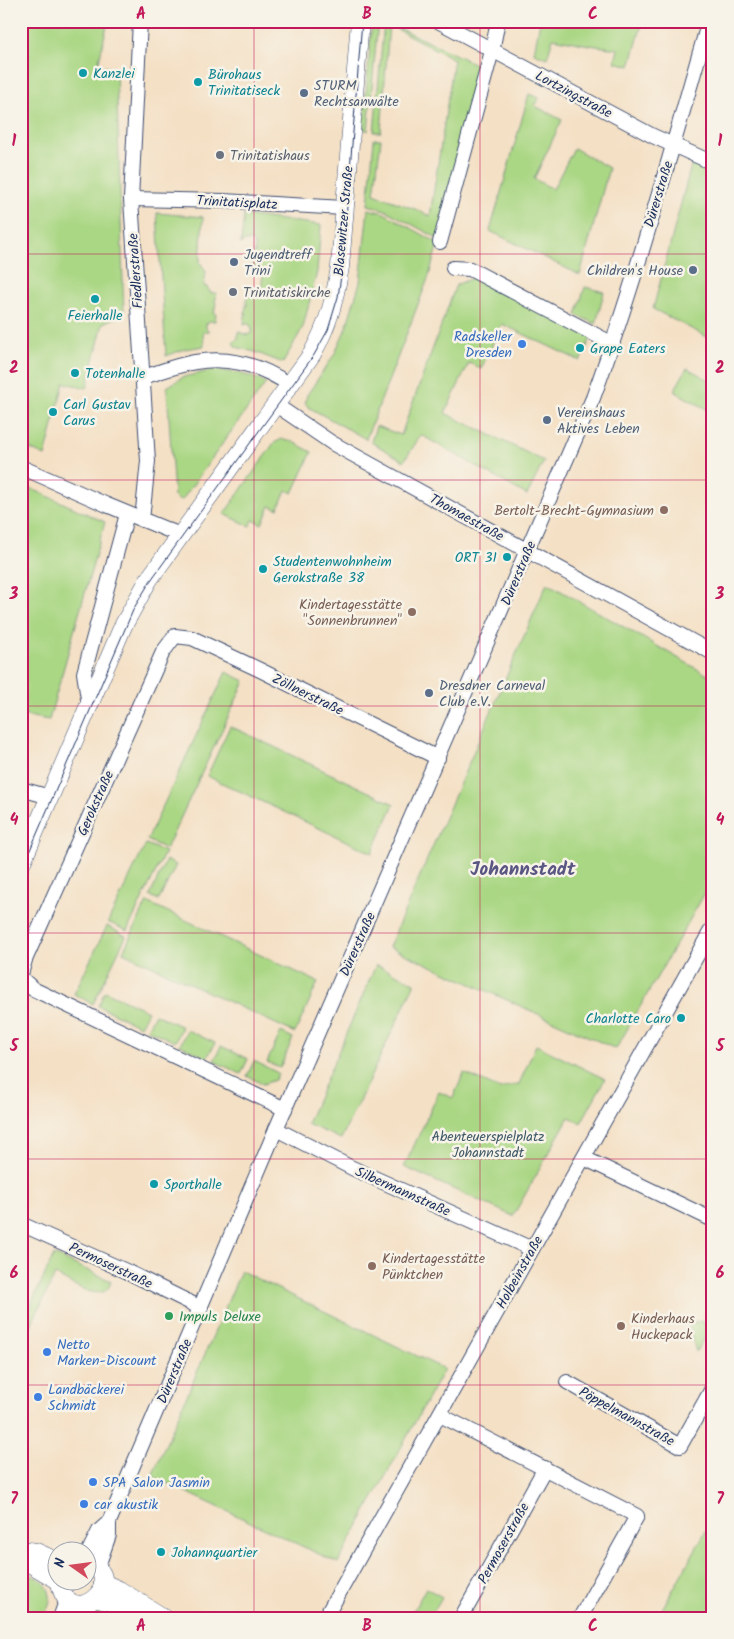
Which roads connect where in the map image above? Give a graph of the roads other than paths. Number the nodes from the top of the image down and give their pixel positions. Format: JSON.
{"nodes":[{"id":1,"x":140,"y":21,"type":"edge"},
{"id":2,"x":360,"y":21,"type":"edge"},
{"id":3,"x":438,"y":21,"type":"edge"},
{"id":4,"x":498,"y":21,"type":"edge"},
{"id":5,"x":708,"y":21,"type":"edge"},
{"id":6,"x":492,"y":51,"type":"junction"},
{"id":7,"x":673,"y":145,"type":"junction"},
{"id":8,"x":713,"y":164,"type":"edge"},
{"id":9,"x":131,"y":199,"type":"junction"},
{"id":10,"x":344,"y":208,"type":"junction"},
{"id":11,"x":440,"y":242,"type":"dead end"},
{"id":12,"x":453,"y":268,"type":"dead end"},
{"id":13,"x":613,"y":344,"type":"junction"},
{"id":14,"x":142,"y":377,"type":"junction"},
{"id":15,"x":290,"y":385,"type":"junction"},
{"id":16,"x":276,"y":406,"type":"junction"},
{"id":17,"x":21,"y":467,"type":"edge"},
{"id":18,"x":127,"y":514,"type":"junction"},
{"id":19,"x":142,"y":520,"type":"junction"},
{"id":20,"x":180,"y":535,"type":"junction"},
{"id":21,"x":528,"y":550,"type":"junction"},
{"id":22,"x":176,"y":636,"type":"joint"},
{"id":23,"x":713,"y":653,"type":"edge"},
{"id":24,"x":89,"y":705,"type":"junction"},
{"id":25,"x":438,"y":758,"type":"junction"},
{"id":26,"x":21,"y":789,"type":"edge"},
{"id":27,"x":50,"y":797,"type":"junction"},
{"id":28,"x":21,"y":864,"type":"edge"},
{"id":29,"x":713,"y":927,"type":"edge"},
{"id":30,"x":21,"y":976,"type":"edge"},
{"id":31,"x":285,"y":1109,"type":"junction"},
{"id":32,"x":276,"y":1129,"type":"junction"},
{"id":33,"x":584,"y":1158,"type":"junction"},
{"id":34,"x":713,"y":1220,"type":"edge"},
{"id":35,"x":21,"y":1224,"type":"edge"},
{"id":36,"x":532,"y":1249,"type":"junction"},
{"id":37,"x":201,"y":1308,"type":"junction"},
{"id":38,"x":567,"y":1382,"type":"dead end"},
{"id":39,"x":713,"y":1387,"type":"edge"},
{"id":40,"x":440,"y":1415,"type":"junction"},
{"id":41,"x":545,"y":1468,"type":"junction"},
{"id":42,"x":109,"y":1522,"type":"junction"},
{"id":43,"x":94,"y":1542,"type":"edge"},
{"id":44,"x":21,"y":1551,"type":"edge"},
{"id":45,"x":48,"y":1557,"type":"edge"},
{"id":46,"x":98,"y":1563,"type":"edge"},
{"id":47,"x":48,"y":1574,"type":"edge"},
{"id":48,"x":98,"y":1591,"type":"edge"},
{"id":49,"x":86,"y":1592,"type":"edge"},
{"id":50,"x":163,"y":1617,"type":"edge"},
{"id":51,"x":60,"y":1618,"type":"edge"},
{"id":52,"x":325,"y":1618,"type":"edge"},
{"id":53,"x":461,"y":1618,"type":"edge"},
{"id":54,"x":580,"y":1618,"type":"edge"}],
"edges":[{"from":1,"to":9,"type":"street","name":"Fiedlerstraße"},
{"from":2,"to":10,"type":"street","name":"Blasewitzer Straße"},
{"from":3,"to":6,"type":"street","name":"Lortzingstraße"},
{"from":4,"to":6,"type":"street"},
{"from":5,"to":7,"type":"street","name":"Dürerstraße"},
{"from":6,"to":7,"type":"street","name":"Lortzingstraße"},
{"from":6,"to":11,"type":"street"},
{"from":7,"to":8,"type":"street","name":"Lortzingstraße"},
{"from":7,"to":13,"type":"street","name":"Dürerstraße"},
{"from":9,"to":10,"type":"street","name":"Trinitatisplatz"},
{"from":9,"to":14,"type":"street","name":"Fiedlerstraße"},
{"from":10,"to":15,"type":"street","name":"Blasewitzer Straße"},
{"from":12,"to":13,"type":"street"},
{"from":13,"to":21,"type":"street","name":"Dürerstraße"},
{"from":14,"to":15,"type":"street"},
{"from":14,"to":19,"type":"street","name":"Fiedlerstraße"},
{"from":15,"to":16,"type":"street","name":"Blasewitzer Straße"},
{"from":16,"to":20,"type":"street"},
{"from":16,"to":21,"type":"street","name":"Thomaestraße"},
{"from":17,"to":18,"type":"street"},
{"from":18,"to":19,"type":"street"},
{"from":18,"to":24,"type":"street"},
{"from":19,"to":20,"type":"street"},
{"from":20,"to":24,"type":"street"},
{"from":21,"to":23,"type":"street","name":"Thomaestraße"},
{"from":21,"to":25,"type":"street","name":"Dürerstraße"},
{"from":22,"to":25,"type":"street","name":"Zöllnerstraße"},
{"from":22,"to":30,"type":"street","name":"Gerokstraße"},
{"from":24,"to":27,"type":"street"},
{"from":25,"to":31,"type":"street","name":"Dürerstraße"},
{"from":26,"to":27,"type":"street"},
{"from":27,"to":28,"type":"street"},
{"from":29,"to":33,"type":"street","name":"Holbeinstraße"},
{"from":30,"to":31,"type":"street"},
{"from":31,"to":32,"type":"street","name":"Dürerstraße"},
{"from":32,"to":36,"type":"street","name":"Silbermannstraße"},
{"from":32,"to":37,"type":"street","name":"Dürerstraße"},
{"from":33,"to":34,"type":"street"},
{"from":33,"to":36,"type":"street","name":"Holbeinstraße"},
{"from":35,"to":37,"type":"street","name":"Permoserstraße"},
{"from":36,"to":40,"type":"street","name":"Holbeinstraße"},
{"from":37,"to":42,"type":"street","name":"Dürerstraße"},
{"from":38,"to":39,"type":"street","name":"Pöppelmannstraße"},
{"from":40,"to":41,"type":"street"},
{"from":40,"to":52,"type":"street","name":"Holbeinstraße"},
{"from":41,"to":53,"type":"street","name":"Permoserstraße"},
{"from":41,"to":54,"type":"street"},
{"from":42,"to":43,"type":"street","name":"Dürerstraße"},
{"from":42,"to":46,"type":"street","name":"Dürerstraße"},
{"from":44,"to":45,"type":"street"},
{"from":44,"to":47,"type":"street"},
{"from":48,"to":50,"type":"street"},
{"from":49,"to":51,"type":"street","name":"Dürerstraße"}]}
